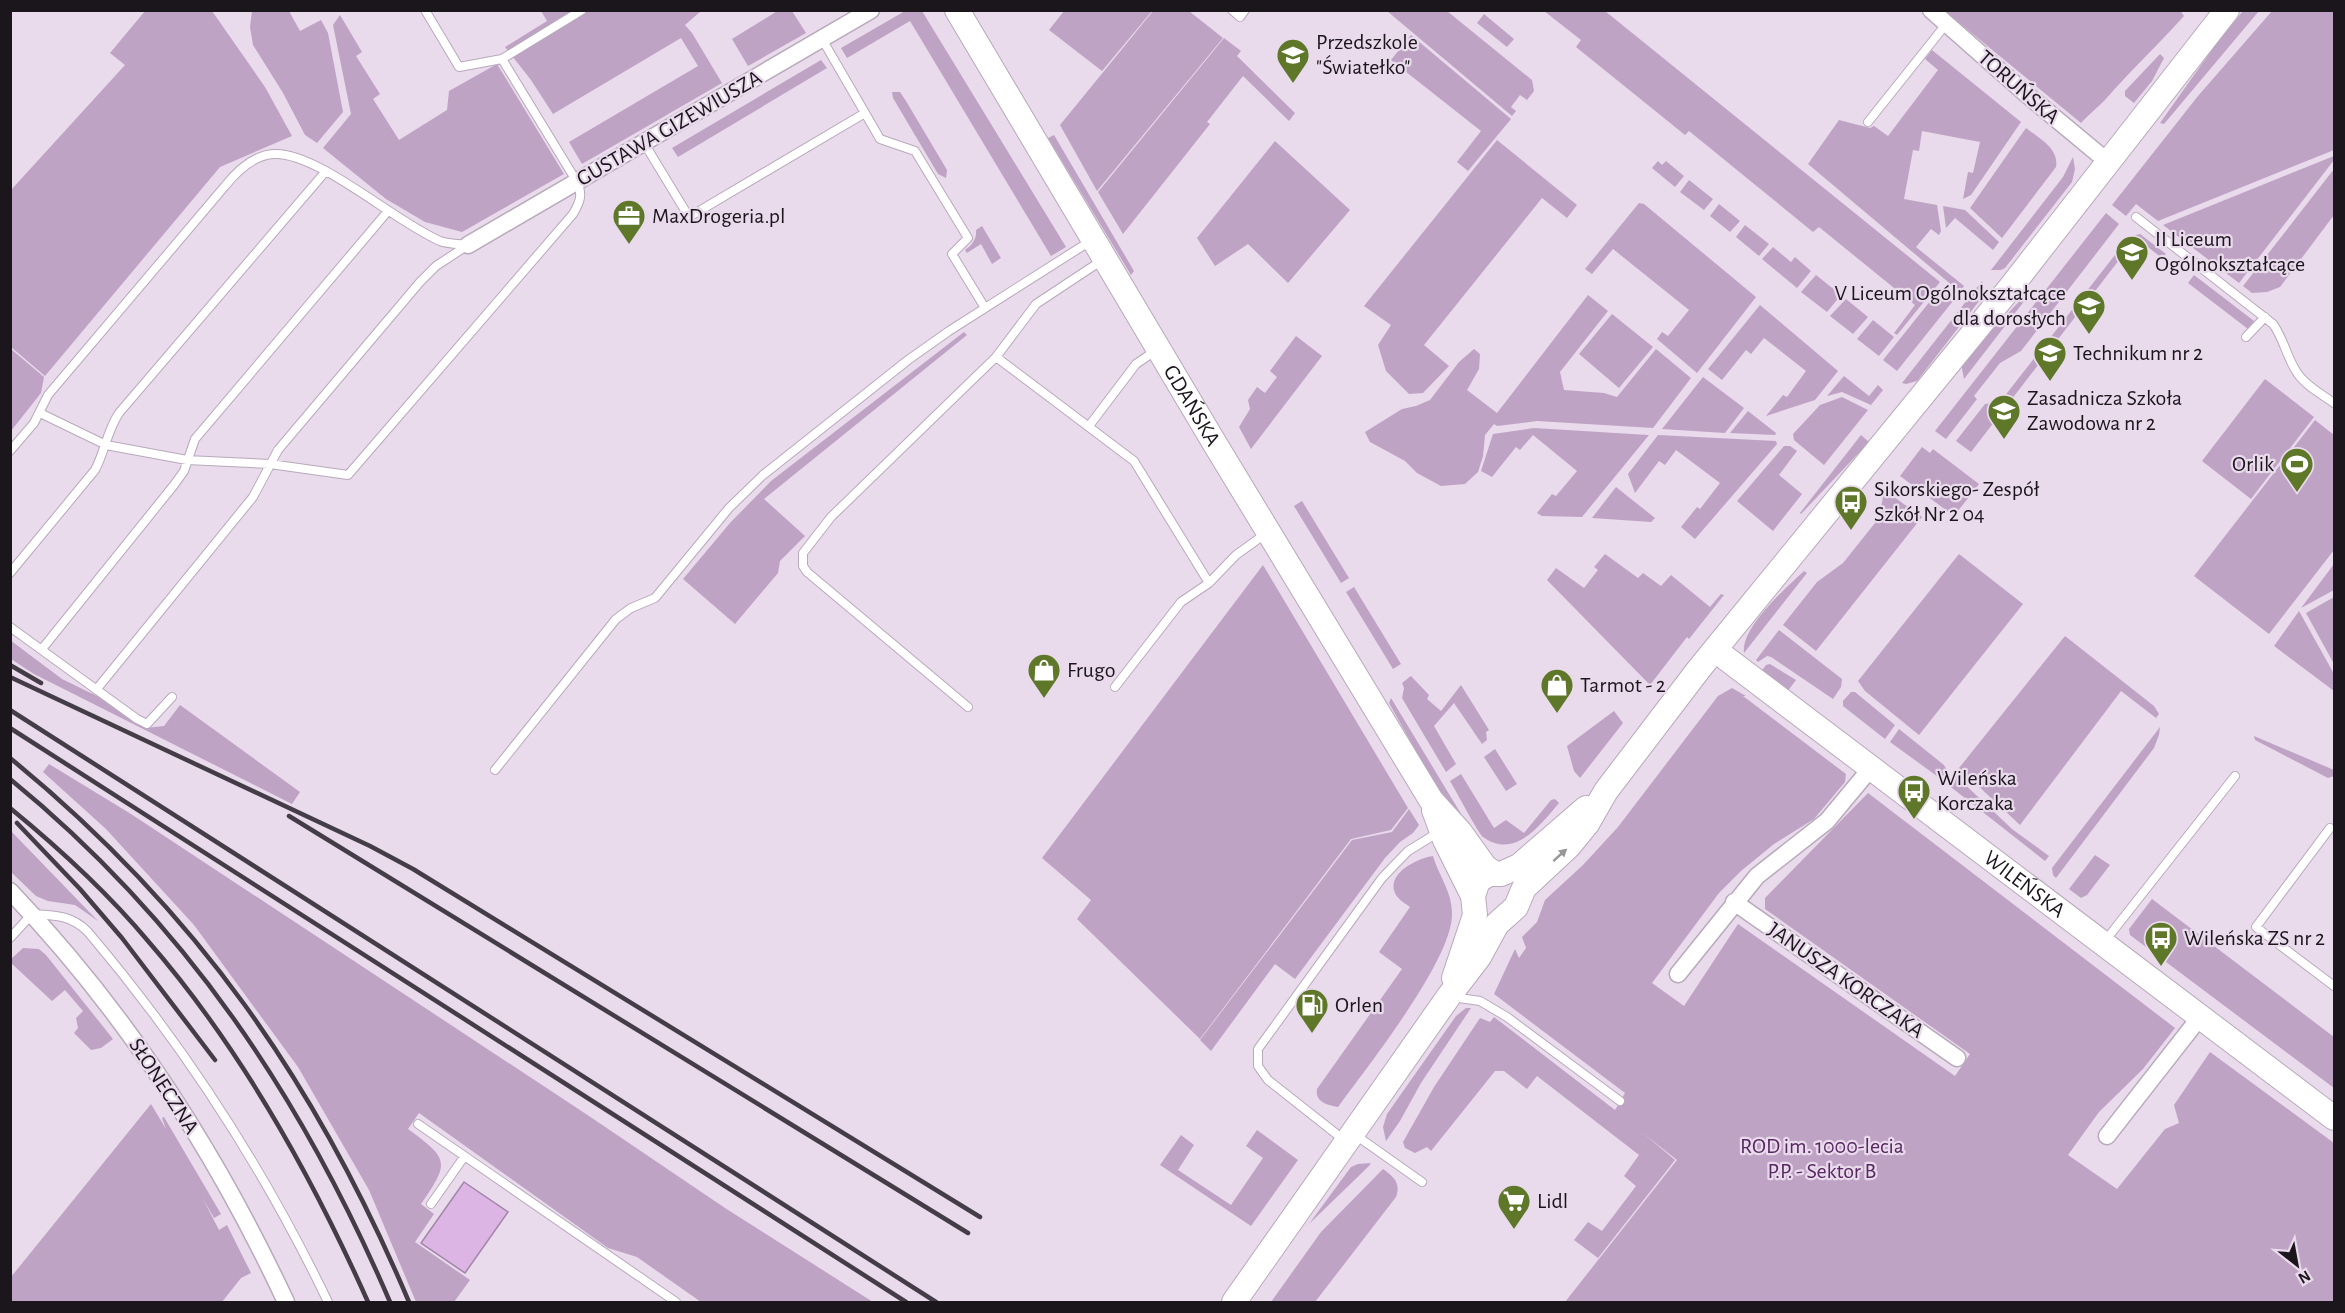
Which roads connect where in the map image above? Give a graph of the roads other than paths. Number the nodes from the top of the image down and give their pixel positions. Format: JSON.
{"nodes":[{"id":1,"x":425,"y":10,"type":"edge"},
{"id":2,"x":582,"y":10,"type":"edge"},
{"id":3,"x":871,"y":10,"type":"edge"},
{"id":4,"x":957,"y":10,"type":"edge"},
{"id":5,"x":1232,"y":10,"type":"edge"},
{"id":6,"x":1245,"y":10,"type":"edge"},
{"id":7,"x":1932,"y":10,"type":"edge"},
{"id":8,"x":2227,"y":10,"type":"edge"},
{"id":9,"x":1947,"y":24,"type":"junction"},
{"id":10,"x":822,"y":39,"type":"junction"},
{"id":11,"x":501,"y":59,"type":"junction"},
{"id":12,"x":865,"y":113,"type":"junction"},
{"id":13,"x":1868,"y":122,"type":"dead end"},
{"id":14,"x":644,"y":143,"type":"junction"},
{"id":15,"x":2108,"y":162,"type":"junction"},
{"id":16,"x":326,"y":171,"type":"junction"},
{"id":17,"x":577,"y":182,"type":"junction"},
{"id":18,"x":388,"y":212,"type":"junction"},
{"id":19,"x":2136,"y":217,"type":"dead end"},
{"id":20,"x":468,"y":245,"type":"junction"},
{"id":21,"x":1099,"y":249,"type":"junction"},
{"id":22,"x":985,"y":308,"type":"junction"},
{"id":23,"x":2265,"y":317,"type":"junction"},
{"id":24,"x":2246,"y":337,"type":"dead end"},
{"id":25,"x":1158,"y":349,"type":"junction"},
{"id":26,"x":996,"y":357,"type":"junction"},
{"id":27,"x":2334,"y":403,"type":"edge"},
{"id":28,"x":40,"y":413,"type":"junction"},
{"id":29,"x":1089,"y":426,"type":"junction"},
{"id":30,"x":106,"y":446,"type":"junction"},
{"id":31,"x":10,"y":451,"type":"edge"},
{"id":32,"x":187,"y":460,"type":"junction"},
{"id":33,"x":270,"y":464,"type":"junction"},
{"id":34,"x":1268,"y":532,"type":"junction"},
{"id":35,"x":10,"y":573,"type":"edge"},
{"id":36,"x":1209,"y":583,"type":"junction"},
{"id":37,"x":10,"y":627,"type":"edge"},
{"id":38,"x":42,"y":649,"type":"junction"},
{"id":39,"x":1715,"y":650,"type":"junction"},
{"id":40,"x":1115,"y":687,"type":"dead end"},
{"id":41,"x":96,"y":690,"type":"junction"},
{"id":42,"x":172,"y":697,"type":"dead end"},
{"id":43,"x":968,"y":707,"type":"dead end"},
{"id":44,"x":1871,"y":768,"type":"junction"},
{"id":45,"x":495,"y":770,"type":"dead end"},
{"id":46,"x":2235,"y":776,"type":"dead end"},
{"id":47,"x":1606,"y":791,"type":"junction"},
{"id":48,"x":1431,"y":800,"type":"junction"},
{"id":49,"x":2330,"y":828,"type":"dead end"},
{"id":50,"x":1441,"y":831,"type":"junction"},
{"id":51,"x":1498,"y":873,"type":"junction"},
{"id":52,"x":10,"y":891,"type":"edge"},
{"id":53,"x":1519,"y":897,"type":"junction"},
{"id":54,"x":1474,"y":901,"type":"junction"},
{"id":55,"x":1734,"y":902,"type":"junction"},
{"id":56,"x":32,"y":914,"type":"junction"},
{"id":57,"x":1504,"y":917,"type":"junction"},
{"id":58,"x":10,"y":938,"type":"edge"},
{"id":59,"x":2103,"y":944,"type":"junction"},
{"id":60,"x":1678,"y":974,"type":"dead end"},
{"id":61,"x":2334,"y":986,"type":"edge"},
{"id":62,"x":1449,"y":996,"type":"junction"},
{"id":63,"x":2200,"y":1017,"type":"junction"},
{"id":64,"x":1957,"y":1058,"type":"dead end"},
{"id":65,"x":1620,"y":1101,"type":"dead end"},
{"id":66,"x":2334,"y":1118,"type":"edge"},
{"id":67,"x":417,"y":1124,"type":"dead end"},
{"id":68,"x":2106,"y":1136,"type":"dead end"},
{"id":69,"x":1350,"y":1138,"type":"junction"},
{"id":70,"x":464,"y":1156,"type":"junction"},
{"id":71,"x":1422,"y":1182,"type":"dead end"},
{"id":72,"x":431,"y":1204,"type":"dead end"},
{"id":73,"x":286,"y":1302,"type":"edge"},
{"id":74,"x":328,"y":1302,"type":"edge"},
{"id":75,"x":676,"y":1302,"type":"edge"},
{"id":76,"x":1234,"y":1302,"type":"edge"}],
"edges":[{"from":1,"to":11,"type":"lane"},
{"from":2,"to":11,"type":"lane"},
{"from":3,"to":10,"type":"street","name":"GUSTAWA GIZEWIUSZA"},
{"from":4,"to":21,"type":"street","name":"GDAŃSKA"},
{"from":5,"to":6,"type":"lane"},
{"from":7,"to":9,"type":"street","name":"TORUŃSKA"},
{"from":8,"to":15,"type":"street"},
{"from":9,"to":13,"type":"lane"},
{"from":9,"to":15,"type":"street","name":"TORUŃSKA"},
{"from":10,"to":12,"type":"lane"},
{"from":10,"to":14,"type":"street","name":"GUSTAWA GIZEWIUSZA"},
{"from":11,"to":17,"type":"lane"},
{"from":12,"to":14,"type":"lane"},
{"from":12,"to":22,"type":"lane"},
{"from":14,"to":17,"type":"street","name":"GUSTAWA GIZEWIUSZA"},
{"from":15,"to":39,"type":"street"},
{"from":16,"to":18,"type":"lane"},
{"from":16,"to":28,"type":"lane"},
{"from":16,"to":30,"type":"lane"},
{"from":17,"to":20,"type":"street","name":"GUSTAWA GIZEWIUSZA"},
{"from":17,"to":33,"type":"lane"},
{"from":18,"to":20,"type":"lane"},
{"from":18,"to":32,"type":"lane"},
{"from":19,"to":23,"type":"lane"},
{"from":20,"to":33,"type":"lane"},
{"from":21,"to":22,"type":"lane"},
{"from":21,"to":25,"type":"street","name":"GDAŃSKA"},
{"from":21,"to":26,"type":"lane"},
{"from":22,"to":45,"type":"lane"},
{"from":23,"to":24,"type":"lane"},
{"from":23,"to":27,"type":"lane"},
{"from":25,"to":29,"type":"lane"},
{"from":25,"to":34,"type":"street","name":"GDAŃSKA"},
{"from":26,"to":29,"type":"lane"},
{"from":26,"to":43,"type":"lane"},
{"from":28,"to":30,"type":"lane"},
{"from":28,"to":31,"type":"lane"},
{"from":29,"to":36,"type":"lane"},
{"from":30,"to":32,"type":"lane"},
{"from":30,"to":35,"type":"lane"},
{"from":32,"to":33,"type":"lane"},
{"from":32,"to":38,"type":"lane"},
{"from":33,"to":41,"type":"lane"},
{"from":34,"to":36,"type":"lane"},
{"from":34,"to":48,"type":"street","name":"GDAŃSKA"},
{"from":36,"to":40,"type":"lane"},
{"from":37,"to":38,"type":"lane"},
{"from":38,"to":41,"type":"lane"},
{"from":39,"to":44,"type":"street","name":"WILEŃSKA"},
{"from":39,"to":47,"type":"street"},
{"from":41,"to":42,"type":"lane"},
{"from":44,"to":55,"type":"street"},
{"from":44,"to":59,"type":"street","name":"WILEŃSKA"},
{"from":46,"to":59,"type":"lane"},
{"from":47,"to":51,"type":"street"},
{"from":53,"to":47,"type":"street","one_way":true},
{"from":48,"to":50,"type":"street","name":"GDAŃSKA"},
{"from":48,"to":51,"type":"street","name":"GDAŃSKA"},
{"from":49,"to":61,"type":"lane"},
{"from":50,"to":54,"type":"street","name":"GDAŃSKA"},
{"from":50,"to":69,"type":"lane"},
{"from":51,"to":53,"type":"street"},
{"from":51,"to":54,"type":"street"},
{"from":52,"to":56,"type":"street","name":"SŁONECZNA"},
{"from":53,"to":57,"type":"street"},
{"from":54,"to":57,"type":"street"},
{"from":54,"to":62,"type":"street"},
{"from":55,"to":60,"type":"street"},
{"from":55,"to":64,"type":"street","name":"JANUSZA KORCZAKA"},
{"from":56,"to":58,"type":"lane"},
{"from":56,"to":73,"type":"street","name":"SŁONECZNA"},
{"from":56,"to":74,"type":"lane"},
{"from":57,"to":62,"type":"street"},
{"from":59,"to":63,"type":"street","name":"WILEŃSKA"},
{"from":62,"to":65,"type":"lane"},
{"from":62,"to":69,"type":"street"},
{"from":63,"to":66,"type":"street","name":"WILEŃSKA"},
{"from":63,"to":68,"type":"street"},
{"from":67,"to":70,"type":"lane"},
{"from":69,"to":71,"type":"lane"},
{"from":69,"to":76,"type":"street"},
{"from":70,"to":72,"type":"lane"},
{"from":70,"to":75,"type":"lane"}]}
